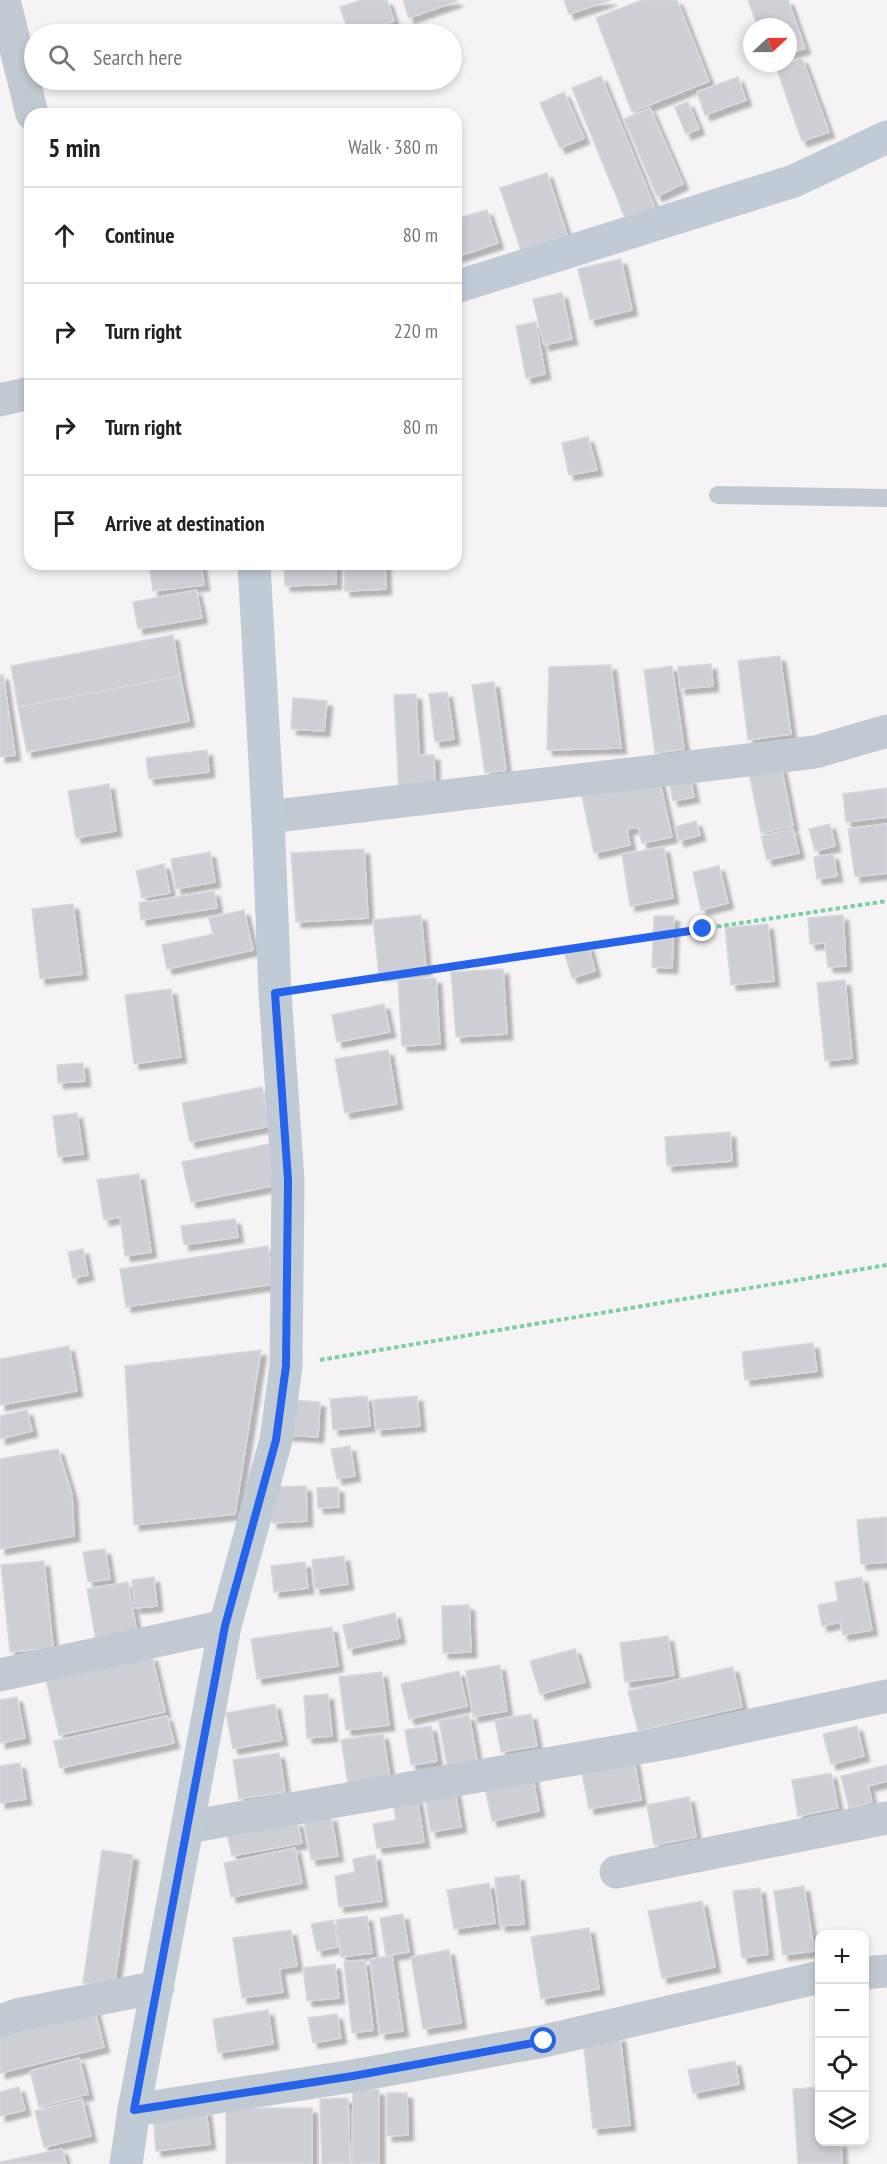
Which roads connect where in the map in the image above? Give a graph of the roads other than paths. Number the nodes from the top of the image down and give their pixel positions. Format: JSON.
{"nodes":[{"id":1,"x":4,"y":0,"type":"edge"},
{"id":2,"x":24,"y":81,"type":"edge"},
{"id":3,"x":26,"y":90,"type":"edge"},
{"id":4,"x":31,"y":108,"type":"edge"},
{"id":5,"x":887,"y":137,"type":"edge"},
{"id":6,"x":462,"y":285,"type":"edge"},
{"id":7,"x":24,"y":394,"type":"edge"},
{"id":8,"x":0,"y":400,"type":"edge"},
{"id":9,"x":718,"y":495,"type":"dead end"},
{"id":10,"x":887,"y":498,"type":"edge"},
{"id":11,"x":254,"y":570,"type":"edge"},
{"id":12,"x":887,"y":731,"type":"edge"},
{"id":13,"x":268,"y":817,"type":"junction"},
{"id":14,"x":225,"y":1626,"type":"junction"},
{"id":15,"x":0,"y":1675,"type":"edge"},
{"id":16,"x":887,"y":1696,"type":"edge"},
{"id":17,"x":887,"y":1818,"type":"edge"},
{"id":18,"x":188,"y":1827,"type":"junction"},
{"id":19,"x":616,"y":1872,"type":"dead end"},
{"id":20,"x":887,"y":1971,"type":"edge"},
{"id":21,"x":869,"y":1973,"type":"edge"},
{"id":22,"x":815,"y":1978,"type":"edge"},
{"id":23,"x":159,"y":1987,"type":"junction"},
{"id":24,"x":0,"y":2021,"type":"edge"},
{"id":25,"x":134,"y":2110,"type":"junction"},
{"id":26,"x":126,"y":2164,"type":"edge"}],
"edges":[{"from":1,"to":2,"type":"street"},
{"from":3,"to":4,"type":"street"},
{"from":5,"to":6,"type":"main road"},
{"from":7,"to":8,"type":"street"},
{"from":9,"to":10,"type":"lane"},
{"from":11,"to":13,"type":"main road"},
{"from":12,"to":13,"type":"street"},
{"from":13,"to":14,"type":"main road"},
{"from":14,"to":15,"type":"street"},
{"from":14,"to":18,"type":"main road"},
{"from":16,"to":18,"type":"street"},
{"from":17,"to":19,"type":"street"},
{"from":18,"to":23,"type":"main road"},
{"from":20,"to":21,"type":"street"},
{"from":22,"to":25,"type":"street"},
{"from":23,"to":24,"type":"street"},
{"from":23,"to":25,"type":"main road"},
{"from":25,"to":26,"type":"main road"}]}
